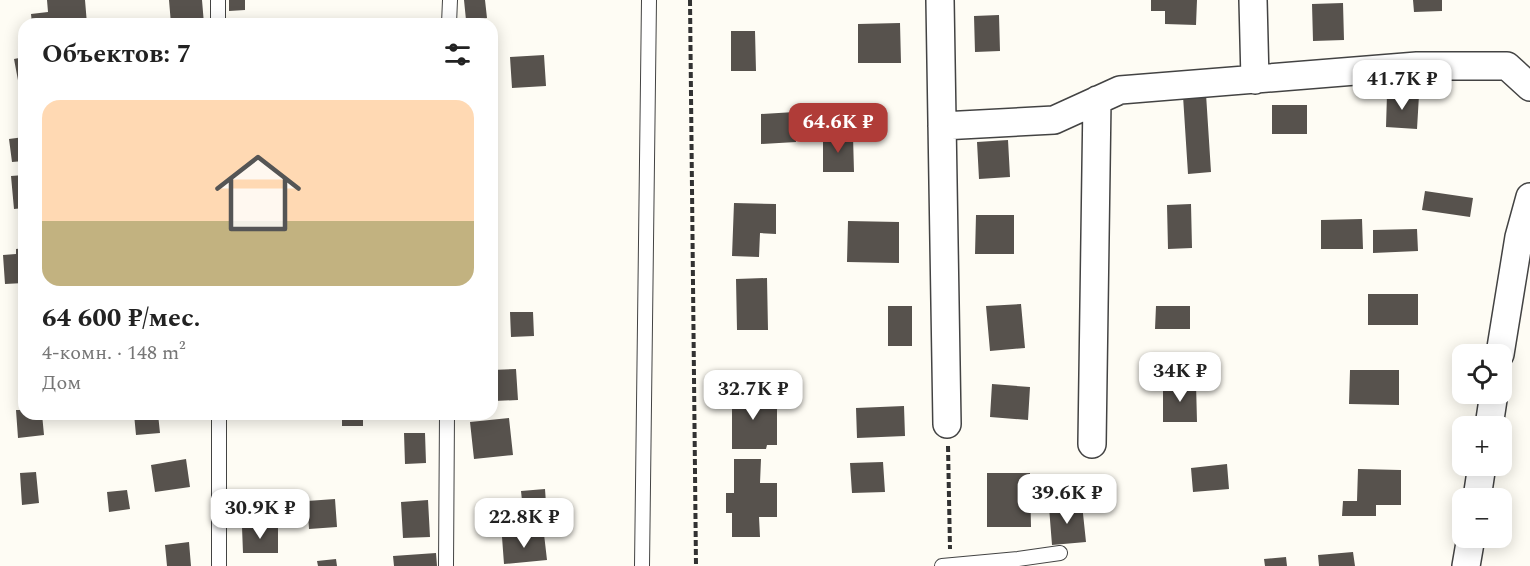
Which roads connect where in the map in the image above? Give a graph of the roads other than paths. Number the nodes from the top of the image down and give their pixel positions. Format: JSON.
{"nodes":[{"id":1,"x":218,"y":0,"type":"edge"},
{"id":2,"x":450,"y":0,"type":"edge"},
{"id":3,"x":650,"y":0,"type":"edge"},
{"id":4,"x":940,"y":0,"type":"edge"},
{"id":5,"x":1253,"y":0,"type":"edge"},
{"id":6,"x":218,"y":18,"type":"edge"},
{"id":7,"x":449,"y":18,"type":"edge"},
{"id":8,"x":1255,"y":80,"type":"junction"},
{"id":9,"x":1530,"y":87,"type":"edge"},
{"id":10,"x":1097,"y":100,"type":"junction"},
{"id":11,"x":942,"y":126,"type":"junction"},
{"id":12,"x":1530,"y":197,"type":"edge"},
{"id":13,"x":1502,"y":344,"type":"edge"},
{"id":14,"x":219,"y":420,"type":"edge"},
{"id":15,"x":447,"y":420,"type":"edge"},
{"id":16,"x":947,"y":424,"type":"road end"},
{"id":17,"x":1092,"y":444,"type":"dead end"},
{"id":18,"x":1469,"y":548,"type":"edge"},
{"id":19,"x":1060,"y":553,"type":"dead end"},
{"id":20,"x":219,"y":566,"type":"edge"},
{"id":21,"x":446,"y":566,"type":"edge"},
{"id":22,"x":642,"y":566,"type":"edge"},
{"id":23,"x":946,"y":566,"type":"edge"},
{"id":24,"x":1466,"y":566,"type":"edge"}],
"edges":[{"from":1,"to":6,"type":"lane"},
{"from":2,"to":7,"type":"lane"},
{"from":3,"to":22,"type":"lane"},
{"from":4,"to":11,"type":"street"},
{"from":5,"to":8,"type":"street"},
{"from":8,"to":9,"type":"street"},
{"from":8,"to":10,"type":"street"},
{"from":10,"to":11,"type":"street"},
{"from":10,"to":17,"type":"street"},
{"from":11,"to":16,"type":"street"},
{"from":12,"to":13,"type":"street"},
{"from":14,"to":20,"type":"lane"},
{"from":15,"to":21,"type":"lane"},
{"from":18,"to":24,"type":"street"},
{"from":19,"to":23,"type":"lane"}]}
